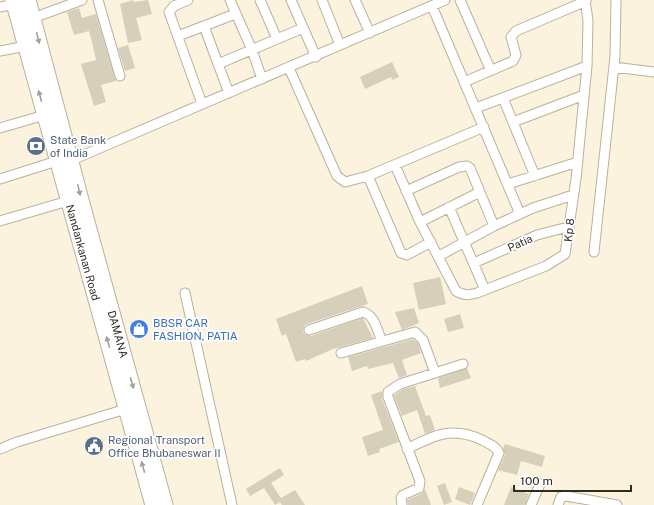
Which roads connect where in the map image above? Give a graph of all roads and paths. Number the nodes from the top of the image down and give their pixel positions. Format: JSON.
{"nodes":[{"id":1,"x":82,"y":0,"type":"edge"},
{"id":2,"x":98,"y":0,"type":"edge"},
{"id":3,"x":188,"y":0,"type":"edge"},
{"id":4,"x":230,"y":0,"type":"edge"},
{"id":5,"x":260,"y":0,"type":"edge"},
{"id":6,"x":291,"y":0,"type":"edge"},
{"id":7,"x":322,"y":0,"type":"edge"},
{"id":8,"x":356,"y":0,"type":"edge"},
{"id":9,"x":445,"y":0,"type":"edge"},
{"id":10,"x":460,"y":0,"type":"edge"},
{"id":11,"x":616,"y":0,"type":"edge"},
{"id":12,"x":586,"y":1,"type":"edge"},
{"id":13,"x":14,"y":3,"type":"edge"},
{"id":14,"x":432,"y":6,"type":"junction"},
{"id":15,"x":236,"y":14,"type":"junction"},
{"id":16,"x":34,"y":18,"type":"junction"},
{"id":17,"x":204,"y":26,"type":"junction"},
{"id":18,"x":303,"y":28,"type":"junction"},
{"id":19,"x":370,"y":33,"type":"junction"},
{"id":20,"x":178,"y":36,"type":"junction"},
{"id":21,"x":277,"y":39,"type":"junction"},
{"id":22,"x":340,"y":45,"type":"junction"},
{"id":23,"x":26,"y":46,"type":"junction"},
{"id":24,"x":0,"y":50,"type":"edge"},
{"id":25,"x":252,"y":50,"type":"junction"},
{"id":26,"x":316,"y":56,"type":"junction"},
{"id":27,"x":218,"y":64,"type":"junction"},
{"id":28,"x":587,"y":66,"type":"junction"},
{"id":29,"x":614,"y":67,"type":"junction"},
{"id":30,"x":289,"y":68,"type":"junction"},
{"id":31,"x":491,"y":71,"type":"junction"},
{"id":32,"x":654,"y":72,"type":"edge"},
{"id":33,"x":120,"y":76,"type":"dead end"},
{"id":34,"x":262,"y":79,"type":"junction"},
{"id":35,"x":464,"y":82,"type":"junction"},
{"id":36,"x":229,"y":93,"type":"junction"},
{"id":37,"x":584,"y":95,"type":"junction"},
{"id":38,"x":503,"y":98,"type":"junction"},
{"id":39,"x":202,"y":104,"type":"junction"},
{"id":40,"x":476,"y":108,"type":"junction"},
{"id":41,"x":45,"y":115,"type":"junction"},
{"id":42,"x":513,"y":122,"type":"junction"},
{"id":43,"x":484,"y":127,"type":"junction"},
{"id":44,"x":0,"y":128,"type":"edge"},
{"id":45,"x":72,"y":160,"type":"junction"},
{"id":46,"x":57,"y":161,"type":"junction"},
{"id":47,"x":578,"y":162,"type":"junction"},
{"id":48,"x":395,"y":165,"type":"junction"},
{"id":49,"x":368,"y":176,"type":"junction"},
{"id":50,"x":535,"y":176,"type":"junction"},
{"id":51,"x":0,"y":179,"type":"edge"},
{"id":52,"x":508,"y":184,"type":"junction"},
{"id":53,"x":406,"y":191,"type":"junction"},
{"id":54,"x":480,"y":192,"type":"junction"},
{"id":55,"x":573,"y":195,"type":"junction"},
{"id":56,"x":68,"y":201,"type":"junction"},
{"id":57,"x":449,"y":207,"type":"junction"},
{"id":58,"x":520,"y":214,"type":"junction"},
{"id":59,"x":0,"y":221,"type":"edge"},
{"id":60,"x":420,"y":222,"type":"junction"},
{"id":61,"x":494,"y":226,"type":"junction"},
{"id":62,"x":568,"y":227,"type":"junction"},
{"id":63,"x":431,"y":242,"type":"junction"},
{"id":64,"x":465,"y":243,"type":"junction"},
{"id":65,"x":594,"y":252,"type":"dead end"},
{"id":66,"x":439,"y":256,"type":"junction"},
{"id":67,"x":474,"y":263,"type":"junction"},
{"id":68,"x":95,"y":274,"type":"junction"},
{"id":69,"x":485,"y":290,"type":"junction"},
{"id":70,"x":185,"y":293,"type":"dead end"},
{"id":71,"x":309,"y":330,"type":"dead end"},
{"id":72,"x":382,"y":341,"type":"junction"},
{"id":73,"x":341,"y":353,"type":"dead end"},
{"id":74,"x":463,"y":364,"type":"dead end"},
{"id":75,"x":435,"y":373,"type":"junction"},
{"id":76,"x":126,"y":409,"type":"junction"},
{"id":77,"x":0,"y":449,"type":"edge"},
{"id":78,"x":407,"y":449,"type":"junction"},
{"id":79,"x":540,"y":484,"type":"dead end"},
{"id":80,"x":154,"y":505,"type":"edge"},
{"id":81,"x":165,"y":505,"type":"edge"},
{"id":82,"x":232,"y":505,"type":"edge"},
{"id":83,"x":402,"y":505,"type":"edge"},
{"id":84,"x":477,"y":505,"type":"edge"},
{"id":85,"x":531,"y":505,"type":"edge"},
{"id":86,"x":558,"y":505,"type":"edge"},
{"id":87,"x":617,"y":505,"type":"edge"}],
"edges":[{"from":1,"to":16,"type":"street"},
{"from":2,"to":33,"type":"street"},
{"from":3,"to":20,"type":"street"},
{"from":4,"to":15,"type":"street"},
{"from":5,"to":21,"type":"street"},
{"from":6,"to":18,"type":"street"},
{"from":7,"to":22,"type":"street"},
{"from":8,"to":19,"type":"street"},
{"from":9,"to":14,"type":"street"},
{"from":10,"to":31,"type":"street"},
{"from":11,"to":29,"type":"street"},
{"from":12,"to":28,"type":"street","name":"Kp 8"},
{"from":12,"to":31,"type":"street"},
{"from":13,"to":16,"type":"main road","name":"DAMANA"},
{"from":13,"to":23,"type":"main road","name":"Nandankanan Road"},
{"from":14,"to":19,"type":"street"},
{"from":14,"to":35,"type":"street"},
{"from":15,"to":17,"type":"street"},
{"from":15,"to":25,"type":"street"},
{"from":16,"to":45,"type":"main road","name":"DAMANA","one_way":true},
{"from":17,"to":20,"type":"street"},
{"from":17,"to":27,"type":"street"},
{"from":18,"to":21,"type":"street"},
{"from":18,"to":26,"type":"street"},
{"from":19,"to":22,"type":"street"},
{"from":20,"to":39,"type":"street"},
{"from":21,"to":25,"type":"street"},
{"from":22,"to":26,"type":"street"},
{"from":23,"to":24,"type":"street"},
{"from":41,"to":23,"type":"main road","name":"Nandankanan Road","one_way":true},
{"from":25,"to":27,"type":"street"},
{"from":25,"to":34,"type":"street"},
{"from":26,"to":30,"type":"street"},
{"from":27,"to":36,"type":"street"},
{"from":28,"to":37,"type":"street","name":"Kp 8"},
{"from":28,"to":38,"type":"street"},
{"from":29,"to":32,"type":"street"},
{"from":29,"to":65,"type":"street"},
{"from":30,"to":34,"type":"street"},
{"from":30,"to":49,"type":"street"},
{"from":31,"to":35,"type":"street"},
{"from":34,"to":36,"type":"street"},
{"from":35,"to":40,"type":"street"},
{"from":36,"to":39,"type":"street"},
{"from":37,"to":42,"type":"street"},
{"from":37,"to":47,"type":"street","name":"Kp 8"},
{"from":38,"to":40,"type":"street"},
{"from":38,"to":42,"type":"street"},
{"from":39,"to":45,"type":"street"},
{"from":40,"to":43,"type":"street"},
{"from":41,"to":44,"type":"street"},
{"from":41,"to":46,"type":"main road","name":"Nandankanan Road"},
{"from":42,"to":50,"type":"street"},
{"from":43,"to":48,"type":"street"},
{"from":43,"to":52,"type":"street"},
{"from":45,"to":68,"type":"main road","name":"DAMANA","one_way":true},
{"from":46,"to":51,"type":"street"},
{"from":46,"to":56,"type":"main road","name":"Nandankanan Road"},
{"from":47,"to":50,"type":"street"},
{"from":47,"to":55,"type":"street","name":"Kp 8"},
{"from":48,"to":49,"type":"street"},
{"from":48,"to":53,"type":"street","name":"Kp 8"},
{"from":49,"to":63,"type":"street"},
{"from":50,"to":52,"type":"street"},
{"from":52,"to":58,"type":"street"},
{"from":53,"to":54,"type":"street"},
{"from":53,"to":60,"type":"street","name":"Kp 8"},
{"from":54,"to":57,"type":"street"},
{"from":54,"to":61,"type":"street"},
{"from":55,"to":58,"type":"street"},
{"from":55,"to":62,"type":"street","name":"Kp 8"},
{"from":56,"to":59,"type":"street"},
{"from":56,"to":68,"type":"main road","name":"Nandankanan Road"},
{"from":57,"to":60,"type":"street"},
{"from":57,"to":64,"type":"street"},
{"from":58,"to":61,"type":"street"},
{"from":60,"to":63,"type":"street","name":"Kp 8"},
{"from":61,"to":64,"type":"street"},
{"from":62,"to":67,"type":"street","name":"Patia"},
{"from":62,"to":69,"type":"street","name":"Kp 8"},
{"from":63,"to":66,"type":"street","name":"Kp 8"},
{"from":64,"to":66,"type":"street"},
{"from":64,"to":67,"type":"street"},
{"from":66,"to":69,"type":"street","name":"Kp 8"},
{"from":67,"to":69,"type":"street"},
{"from":76,"to":68,"type":"main road","name":"Nandankanan Road","one_way":true},
{"from":68,"to":81,"type":"main road","name":"DAMANA","one_way":true},
{"from":70,"to":82,"type":"street"},
{"from":71,"to":72,"type":"street"},
{"from":72,"to":73,"type":"street"},
{"from":72,"to":75,"type":"street"},
{"from":74,"to":75,"type":"street"},
{"from":75,"to":78,"type":"street"},
{"from":76,"to":77,"type":"street"},
{"from":80,"to":76,"type":"main road","name":"Nandankanan Road","one_way":true},
{"from":78,"to":83,"type":"street"},
{"from":78,"to":84,"type":"street"},
{"from":79,"to":85,"type":"street"},
{"from":86,"to":87,"type":"street"}]}
